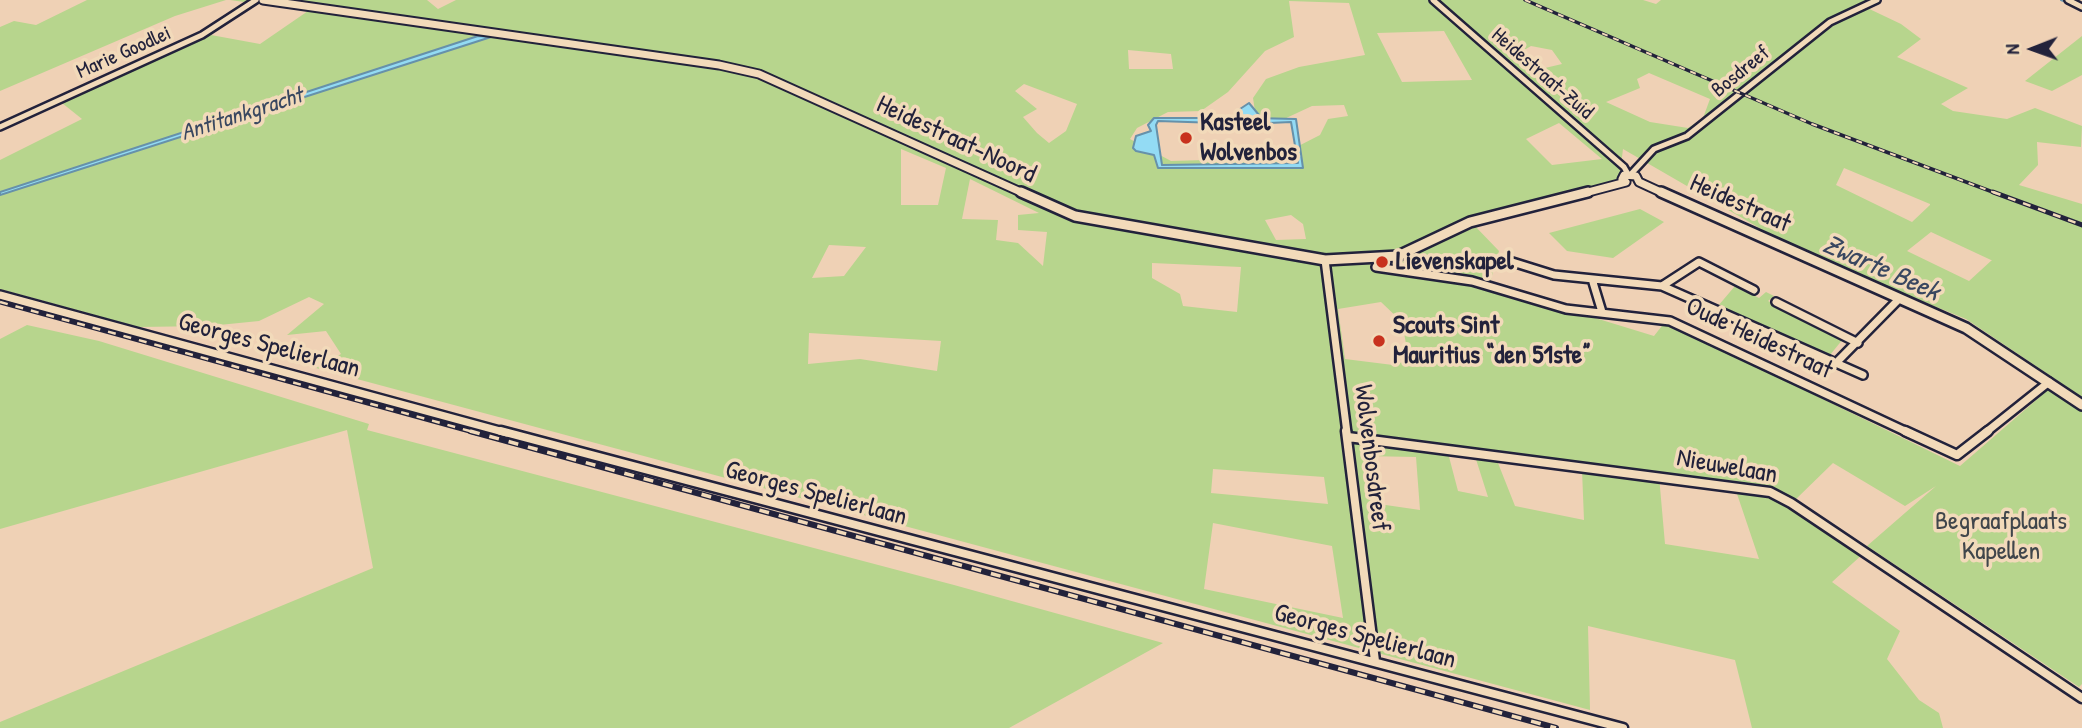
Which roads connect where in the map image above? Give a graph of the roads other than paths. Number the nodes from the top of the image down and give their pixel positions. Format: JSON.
{"nodes":[{"id":1,"x":256,"y":0,"type":"edge"},
{"id":2,"x":263,"y":0,"type":"edge"},
{"id":3,"x":1433,"y":0,"type":"edge"},
{"id":4,"x":1877,"y":0,"type":"edge"},
{"id":5,"x":2068,"y":0,"type":"edge"},
{"id":6,"x":2082,"y":7,"type":"edge"},
{"id":7,"x":0,"y":127,"type":"edge"},
{"id":8,"x":1628,"y":177,"type":"junction"},
{"id":9,"x":1325,"y":260,"type":"junction"},
{"id":10,"x":1506,"y":260,"type":"dead end"},
{"id":11,"x":1376,"y":267,"type":"dead end"},
{"id":12,"x":1592,"y":279,"type":"junction"},
{"id":13,"x":1662,"y":286,"type":"junction"},
{"id":14,"x":1754,"y":290,"type":"dead end"},
{"id":15,"x":0,"y":295,"type":"edge"},
{"id":16,"x":1899,"y":299,"type":"junction"},
{"id":17,"x":1776,"y":302,"type":"dead end"},
{"id":18,"x":1602,"y":312,"type":"junction"},
{"id":19,"x":1858,"y":343,"type":"junction"},
{"id":20,"x":1837,"y":362,"type":"junction"},
{"id":21,"x":1863,"y":375,"type":"dead end"},
{"id":22,"x":2049,"y":382,"type":"junction"},
{"id":23,"x":2082,"y":405,"type":"edge"},
{"id":24,"x":1348,"y":437,"type":"junction"},
{"id":25,"x":1375,"y":661,"type":"junction"},
{"id":26,"x":2082,"y":698,"type":"edge"},
{"id":27,"x":1623,"y":728,"type":"edge"}],
"edges":[{"from":1,"to":7,"type":"street","name":"Marie Goodlei"},
{"from":2,"to":9,"type":"street","name":"Heidestraat-Noord"},
{"from":3,"to":8,"type":"street","name":"Heidestraat-Zuid"},
{"from":4,"to":8,"type":"street","name":"Bosdreef"},
{"from":5,"to":6,"type":"street"},
{"from":8,"to":9,"type":"street","name":"Heidestraat-Noord"},
{"from":8,"to":16,"type":"street","name":"Heidestraat"},
{"from":9,"to":24,"type":"street","name":"Wolvenbosdreef"},
{"from":10,"to":12,"type":"street"},
{"from":11,"to":18,"type":"street","name":"Oude Heidestraat"},
{"from":12,"to":13,"type":"street"},
{"from":12,"to":18,"type":"street"},
{"from":13,"to":14,"type":"street"},
{"from":13,"to":20,"type":"street"},
{"from":15,"to":25,"type":"street","name":"Georges Spelierlaan"},
{"from":16,"to":19,"type":"street"},
{"from":16,"to":22,"type":"street","name":"Heidestraat"},
{"from":17,"to":19,"type":"street"},
{"from":18,"to":22,"type":"street","name":"Oude Heidestraat"},
{"from":19,"to":20,"type":"street"},
{"from":20,"to":21,"type":"street"},
{"from":22,"to":23,"type":"street","name":"Heidestraat"},
{"from":24,"to":25,"type":"street","name":"Wolvenbosdreef"},
{"from":24,"to":26,"type":"street","name":"Nieuwelaan"},
{"from":25,"to":27,"type":"street","name":"Georges Spelierlaan"}]}
